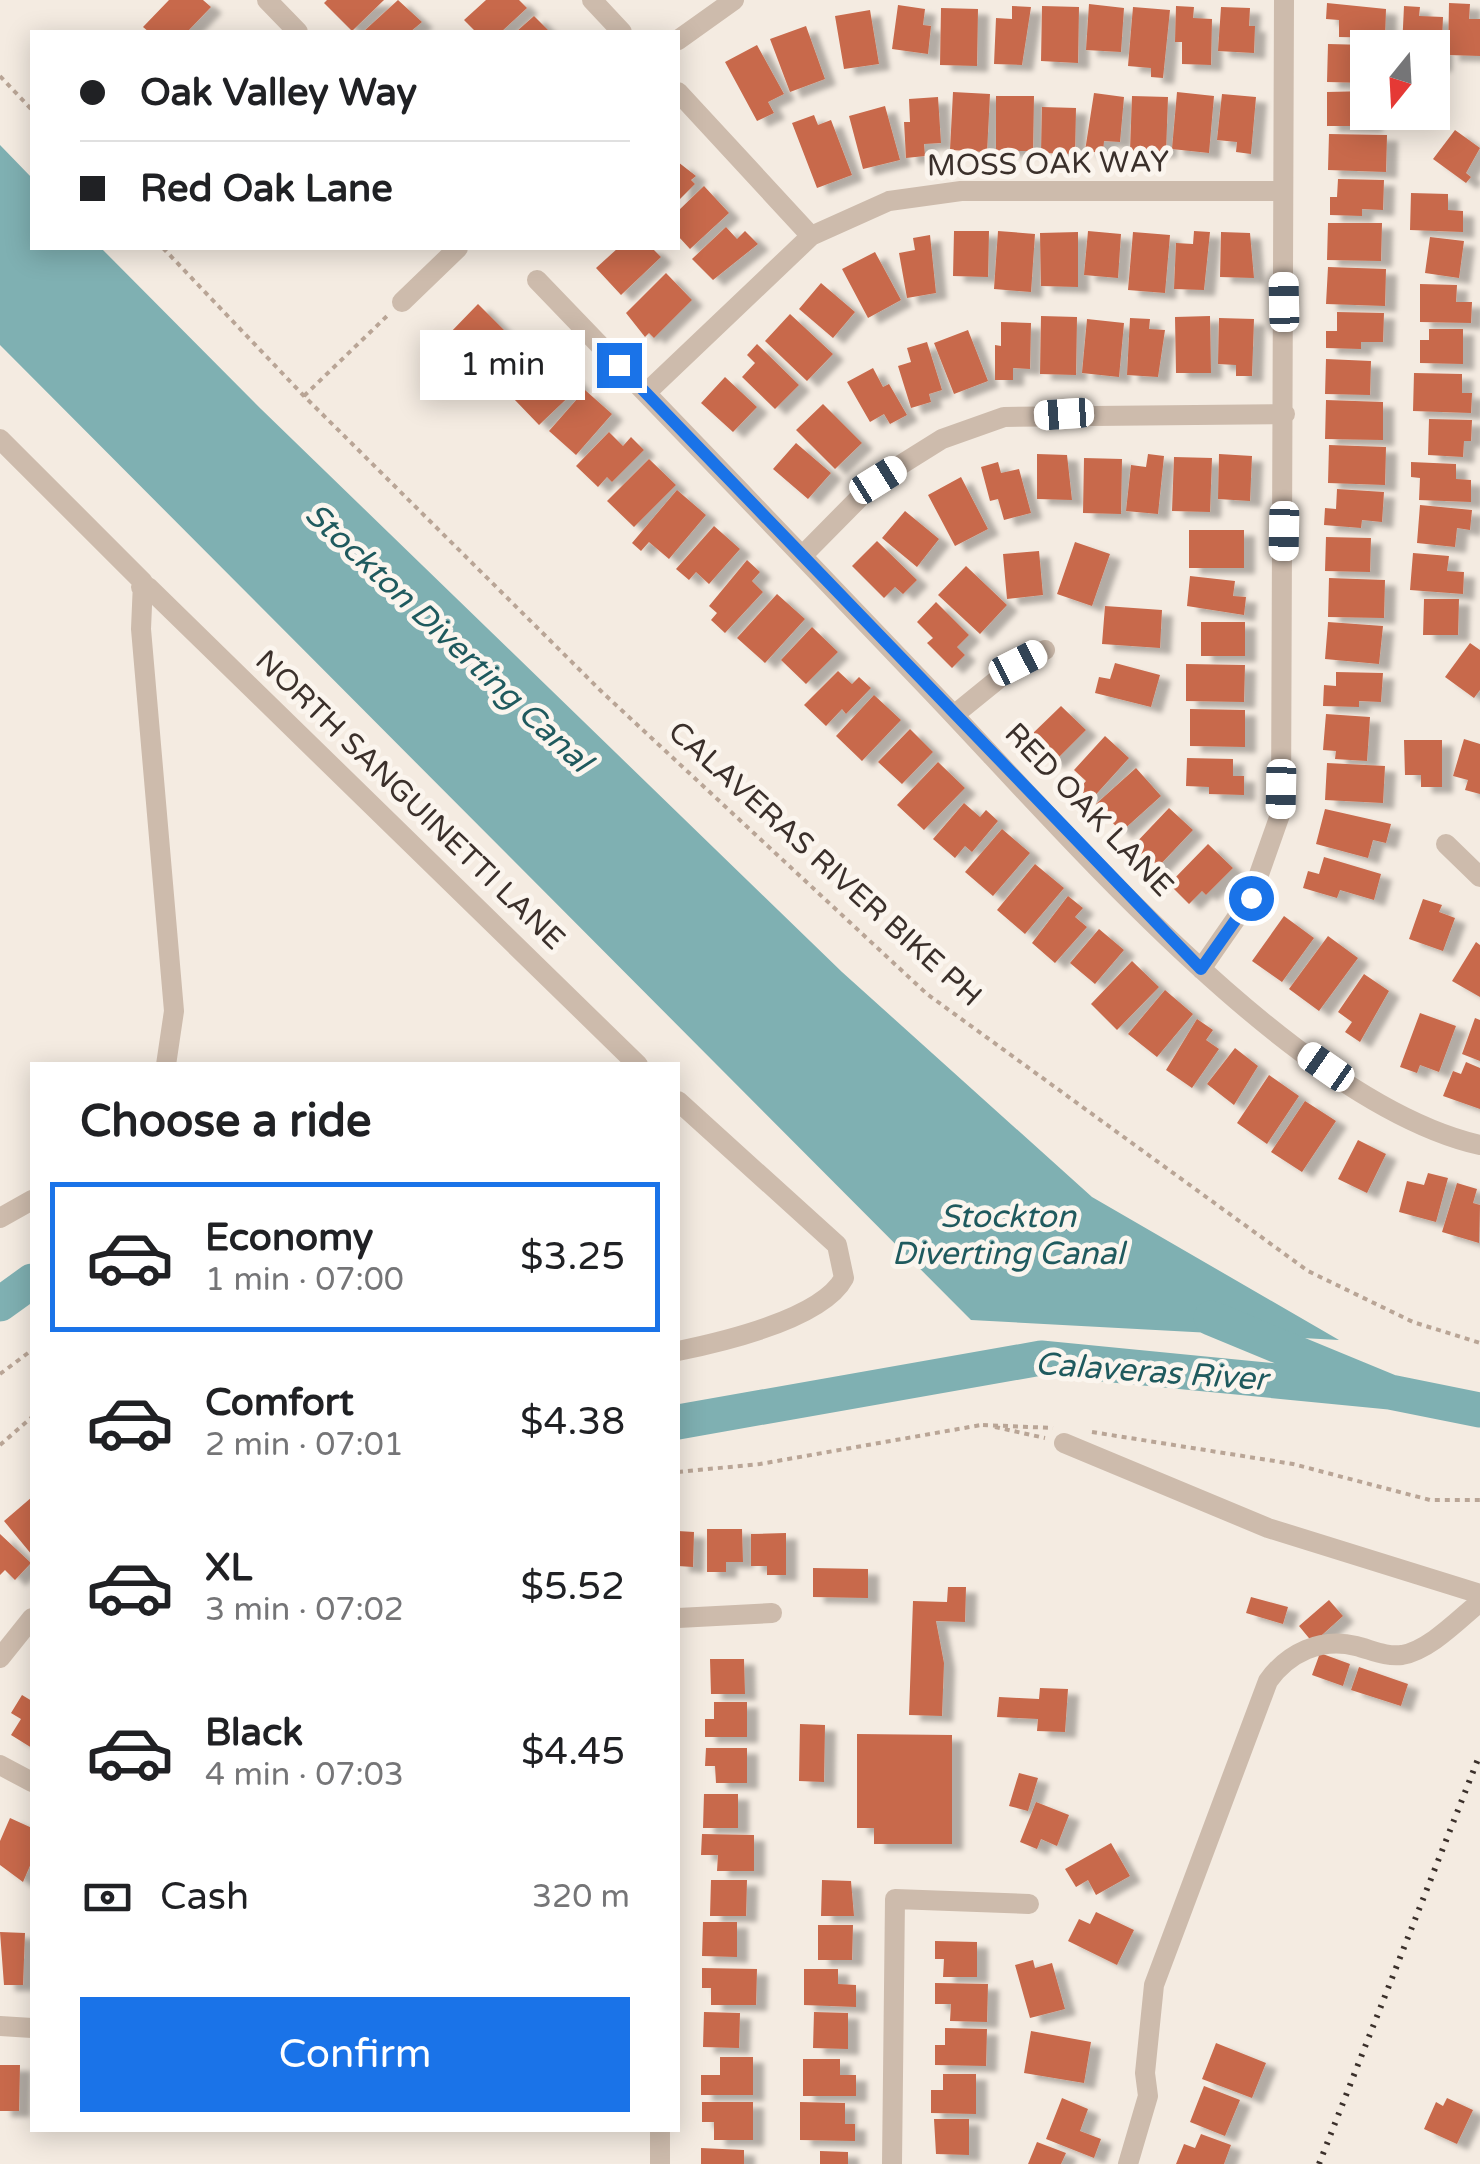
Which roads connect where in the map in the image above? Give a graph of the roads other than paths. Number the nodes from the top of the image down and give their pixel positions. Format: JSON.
{"nodes":[{"id":1,"x":267,"y":0,"type":"edge"},
{"id":2,"x":592,"y":0,"type":"edge"},
{"id":3,"x":734,"y":0,"type":"edge"},
{"id":4,"x":1284,"y":0,"type":"edge"},
{"id":5,"x":296,"y":30,"type":"edge"},
{"id":6,"x":620,"y":30,"type":"edge"},
{"id":7,"x":680,"y":39,"type":"edge"},
{"id":8,"x":680,"y":94,"type":"edge"},
{"id":9,"x":1282,"y":191,"type":"junction"},
{"id":10,"x":811,"y":236,"type":"junction"},
{"id":11,"x":456,"y":250,"type":"edge"},
{"id":12,"x":537,"y":280,"type":"dead end"},
{"id":13,"x":402,"y":302,"type":"road end"},
{"id":14,"x":646,"y":393,"type":"junction"},
{"id":15,"x":1285,"y":414,"type":"junction"},
{"id":16,"x":0,"y":439,"type":"edge"},
{"id":17,"x":802,"y":556,"type":"junction"},
{"id":18,"x":142,"y":584,"type":"junction"},
{"id":19,"x":1045,"y":650,"type":"dead end"},
{"id":20,"x":954,"y":714,"type":"junction"},
{"id":21,"x":1446,"y":844,"type":"dead end"},
{"id":22,"x":1480,"y":877,"type":"edge"},
{"id":23,"x":1201,"y":969,"type":"junction"},
{"id":24,"x":166,"y":1062,"type":"edge"},
{"id":25,"x":635,"y":1062,"type":"edge"},
{"id":26,"x":680,"y":1103,"type":"edge"},
{"id":27,"x":1480,"y":1144,"type":"edge"},
{"id":28,"x":30,"y":1201,"type":"edge"},
{"id":29,"x":0,"y":1218,"type":"edge"},
{"id":30,"x":680,"y":1350,"type":"edge"},
{"id":31,"x":1068,"y":1434,"type":"road end"},
{"id":32,"x":1480,"y":1598,"type":"edge"},
{"id":33,"x":772,"y":1613,"type":"dead end"},
{"id":34,"x":680,"y":1618,"type":"edge"},
{"id":35,"x":30,"y":1620,"type":"edge"},
{"id":36,"x":0,"y":1658,"type":"edge"},
{"id":37,"x":0,"y":1765,"type":"edge"},
{"id":38,"x":30,"y":1781,"type":"edge"},
{"id":39,"x":1029,"y":1904,"type":"dead end"},
{"id":40,"x":0,"y":2026,"type":"edge"},
{"id":41,"x":30,"y":2028,"type":"edge"},
{"id":42,"x":660,"y":2132,"type":"edge"},
{"id":43,"x":660,"y":2164,"type":"edge"},
{"id":44,"x":892,"y":2164,"type":"edge"},
{"id":45,"x":1128,"y":2164,"type":"edge"}],
"edges":[{"from":1,"to":5,"type":"street"},
{"from":2,"to":6,"type":"street"},
{"from":3,"to":7,"type":"street"},
{"from":4,"to":9,"type":"street"},
{"from":8,"to":10,"type":"street"},
{"from":9,"to":10,"type":"street","name":"MOSS OAK WAY"},
{"from":9,"to":15,"type":"street"},
{"from":10,"to":14,"type":"street","name":"MOSS OAK WAY"},
{"from":11,"to":13,"type":"street"},
{"from":12,"to":14,"type":"street","name":"RED OAK LANE"},
{"from":14,"to":17,"type":"street","name":"RED OAK LANE"},
{"from":15,"to":17,"type":"street"},
{"from":15,"to":23,"type":"street"},
{"from":16,"to":18,"type":"street","name":"NORTH SANGUINETTI LANE"},
{"from":17,"to":20,"type":"street","name":"RED OAK LANE"},
{"from":18,"to":24,"type":"street"},
{"from":18,"to":25,"type":"street","name":"NORTH SANGUINETTI LANE"},
{"from":19,"to":20,"type":"street"},
{"from":20,"to":23,"type":"street","name":"RED OAK LANE"},
{"from":21,"to":22,"type":"street"},
{"from":23,"to":27,"type":"street","name":"RED OAK LANE"},
{"from":26,"to":30,"type":"street"},
{"from":28,"to":29,"type":"street"},
{"from":31,"to":32,"type":"street"},
{"from":32,"to":45,"type":"street"},
{"from":33,"to":34,"type":"street"},
{"from":35,"to":36,"type":"street"},
{"from":37,"to":38,"type":"street"},
{"from":39,"to":44,"type":"street"},
{"from":40,"to":41,"type":"street"},
{"from":42,"to":43,"type":"street"}]}
